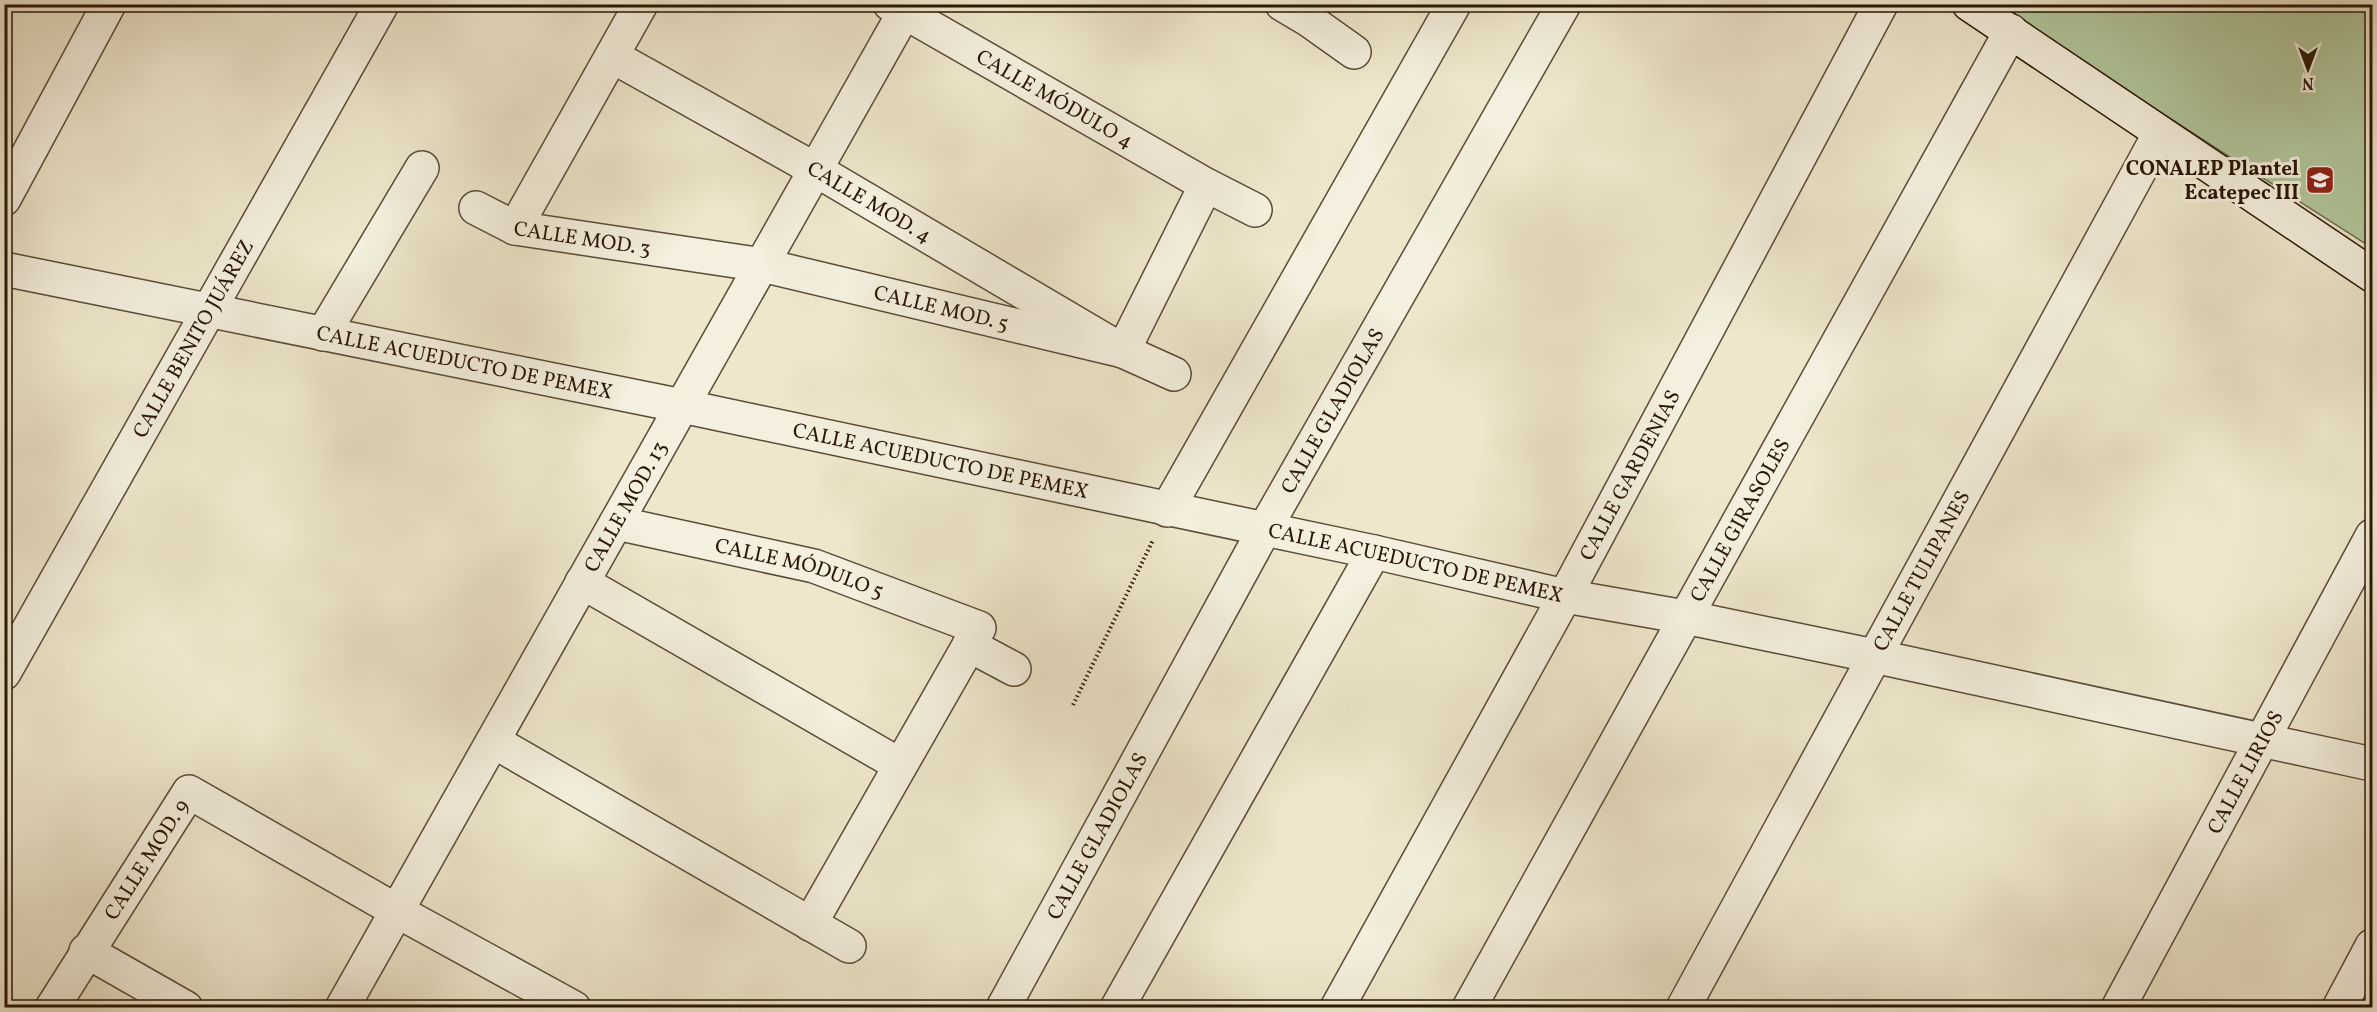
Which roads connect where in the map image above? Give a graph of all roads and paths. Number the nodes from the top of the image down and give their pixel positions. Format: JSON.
{"nodes":[{"id":1,"x":109,"y":4,"type":"edge"},
{"id":2,"x":382,"y":4,"type":"edge"},
{"id":3,"x":641,"y":4,"type":"edge"},
{"id":4,"x":1454,"y":4,"type":"edge"},
{"id":5,"x":1564,"y":4,"type":"edge"},
{"id":6,"x":1881,"y":4,"type":"edge"},
{"id":7,"x":1969,"y":4,"type":"edge"},
{"id":8,"x":902,"y":7,"type":"edge"},
{"id":9,"x":1303,"y":10,"type":"edge"},
{"id":10,"x":2011,"y":31,"type":"junction"},
{"id":11,"x":1354,"y":52,"type":"dead end"},
{"id":12,"x":612,"y":56,"type":"junction"},
{"id":13,"x":2160,"y":133,"type":"junction"},
{"id":14,"x":422,"y":168,"type":"dead end"},
{"id":15,"x":816,"y":170,"type":"junction"},
{"id":16,"x":1206,"y":185,"type":"junction"},
{"id":17,"x":4,"y":199,"type":"edge"},
{"id":18,"x":476,"y":207,"type":"dead end"},
{"id":19,"x":1255,"y":210,"type":"dead end"},
{"id":20,"x":515,"y":228,"type":"junction"},
{"id":21,"x":762,"y":265,"type":"junction"},
{"id":22,"x":4,"y":269,"type":"edge"},
{"id":23,"x":2373,"y":275,"type":"edge"},
{"id":24,"x":211,"y":310,"type":"junction"},
{"id":25,"x":323,"y":334,"type":"junction"},
{"id":26,"x":1123,"y":351,"type":"junction"},
{"id":27,"x":1174,"y":374,"type":"dead end"},
{"id":28,"x":682,"y":406,"type":"junction"},
{"id":29,"x":1167,"y":510,"type":"junction"},
{"id":30,"x":616,"y":523,"type":"junction"},
{"id":31,"x":1264,"y":530,"type":"junction"},
{"id":32,"x":2373,"y":536,"type":"edge"},
{"id":33,"x":1374,"y":552,"type":"junction"},
{"id":34,"x":582,"y":582,"type":"junction"},
{"id":35,"x":1565,"y":596,"type":"junction"},
{"id":36,"x":1684,"y":617,"type":"junction"},
{"id":37,"x":974,"y":636,"type":"junction"},
{"id":38,"x":1874,"y":656,"type":"junction"},
{"id":39,"x":1014,"y":669,"type":"dead end"},
{"id":40,"x":4,"y":673,"type":"edge"},
{"id":41,"x":1073,"y":705,"type":"dead end"},
{"id":42,"x":2263,"y":739,"type":"junction"},
{"id":43,"x":493,"y":741,"type":"junction"},
{"id":44,"x":2373,"y":764,"type":"edge"},
{"id":45,"x":900,"y":765,"type":"junction"},
{"id":46,"x":396,"y":911,"type":"junction"},
{"id":47,"x":810,"y":924,"type":"junction"},
{"id":48,"x":849,"y":946,"type":"dead end"},
{"id":49,"x":2373,"y":946,"type":"edge"},
{"id":50,"x":86,"y":951,"type":"junction"},
{"id":51,"x":52,"y":1008,"type":"edge"},
{"id":52,"x":186,"y":1008,"type":"edge"},
{"id":53,"x":342,"y":1008,"type":"edge"},
{"id":54,"x":574,"y":1008,"type":"edge"},
{"id":55,"x":1003,"y":1008,"type":"edge"},
{"id":56,"x":1117,"y":1008,"type":"edge"},
{"id":57,"x":1337,"y":1008,"type":"edge"},
{"id":58,"x":1468,"y":1008,"type":"edge"},
{"id":59,"x":1683,"y":1008,"type":"edge"},
{"id":60,"x":2118,"y":1008,"type":"edge"},
{"id":61,"x":2339,"y":1008,"type":"edge"}],
"edges":[{"from":1,"to":17,"type":"street"},
{"from":2,"to":24,"type":"street","name":"CALLE BENITO JUÁREZ"},
{"from":3,"to":12,"type":"street","name":"CALLE MOD. 3"},
{"from":4,"to":29,"type":"street"},
{"from":5,"to":31,"type":"street","name":"CALLE GLADIOLAS"},
{"from":6,"to":35,"type":"street","name":"CALLE GARDENIAS"},
{"from":7,"to":10,"type":"street"},
{"from":8,"to":15,"type":"street","name":"CALLE MOD. 13"},
{"from":8,"to":16,"type":"street","name":"CALLE MÓDULO 4"},
{"from":9,"to":11,"type":"street"},
{"from":10,"to":13,"type":"street"},
{"from":10,"to":36,"type":"street","name":"CALLE GIRASOLES"},
{"from":12,"to":15,"type":"street","name":"CALLE MOD. 4"},
{"from":12,"to":20,"type":"street","name":"CALLE MOD. 3"},
{"from":13,"to":23,"type":"street"},
{"from":13,"to":38,"type":"street","name":"CALLE TULIPANES"},
{"from":14,"to":25,"type":"street"},
{"from":15,"to":21,"type":"street","name":"CALLE MOD. 13"},
{"from":15,"to":26,"type":"street","name":"CALLE MOD. 4"},
{"from":16,"to":19,"type":"street","name":"CALLE MÓDULO 4"},
{"from":16,"to":26,"type":"street"},
{"from":18,"to":20,"type":"street"},
{"from":20,"to":21,"type":"street","name":"CALLE MOD. 3"},
{"from":21,"to":26,"type":"street","name":"CALLE MOD. 5"},
{"from":21,"to":28,"type":"street","name":"CALLE MOD. 13"},
{"from":22,"to":24,"type":"street","name":"CALLE ACUEDUCTO DE PEMEX"},
{"from":24,"to":25,"type":"street","name":"CALLE ACUEDUCTO DE PEMEX"},
{"from":24,"to":40,"type":"street","name":"CALLE BENITO JUÁREZ"},
{"from":25,"to":28,"type":"street","name":"CALLE ACUEDUCTO DE PEMEX"},
{"from":26,"to":27,"type":"street"},
{"from":28,"to":29,"type":"street","name":"CALLE ACUEDUCTO DE PEMEX"},
{"from":28,"to":30,"type":"street","name":"CALLE MOD. 13"},
{"from":29,"to":31,"type":"street","name":"CALLE ACUEDUCTO DE PEMEX"},
{"from":29,"to":41,"type":"path"},
{"from":30,"to":34,"type":"street","name":"CALLE MOD. 13"},
{"from":30,"to":37,"type":"street","name":"CALLE MÓDULO 5"},
{"from":31,"to":33,"type":"street","name":"CALLE ACUEDUCTO DE PEMEX"},
{"from":31,"to":55,"type":"street","name":"CALLE GLADIOLAS"},
{"from":32,"to":42,"type":"street","name":"CALLE LIRIOS"},
{"from":33,"to":35,"type":"street","name":"CALLE ACUEDUCTO DE PEMEX"},
{"from":33,"to":56,"type":"street"},
{"from":34,"to":43,"type":"street","name":"CALLE MOD. 13"},
{"from":34,"to":45,"type":"street"},
{"from":35,"to":36,"type":"street","name":"CALLE ACUEDUCTO DE PEMEX"},
{"from":35,"to":57,"type":"street","name":"CALLE GARDENIAS"},
{"from":36,"to":38,"type":"street","name":"CALLE ACUEDUCTO DE PEMEX"},
{"from":36,"to":58,"type":"street","name":"CALLE GIRASOLES"},
{"from":37,"to":39,"type":"street","name":"CALLE MÓDULO 5"},
{"from":37,"to":45,"type":"street"},
{"from":38,"to":42,"type":"street","name":"CALLE ACUEDUCTO DE PEMEX"},
{"from":38,"to":59,"type":"street","name":"CALLE TULIPANES"},
{"from":42,"to":44,"type":"street"},
{"from":42,"to":60,"type":"street","name":"CALLE LIRIOS"},
{"from":43,"to":46,"type":"street","name":"CALLE MOD. 13"},
{"from":43,"to":47,"type":"street"},
{"from":45,"to":47,"type":"street"},
{"from":46,"to":50,"type":"street","name":"CALLE MOD. 9"},
{"from":46,"to":53,"type":"street","name":"CALLE MOD. 13"},
{"from":46,"to":54,"type":"street"},
{"from":47,"to":48,"type":"street"},
{"from":49,"to":61,"type":"street"},
{"from":50,"to":51,"type":"street","name":"CALLE MOD. 9"},
{"from":50,"to":52,"type":"street"}]}
